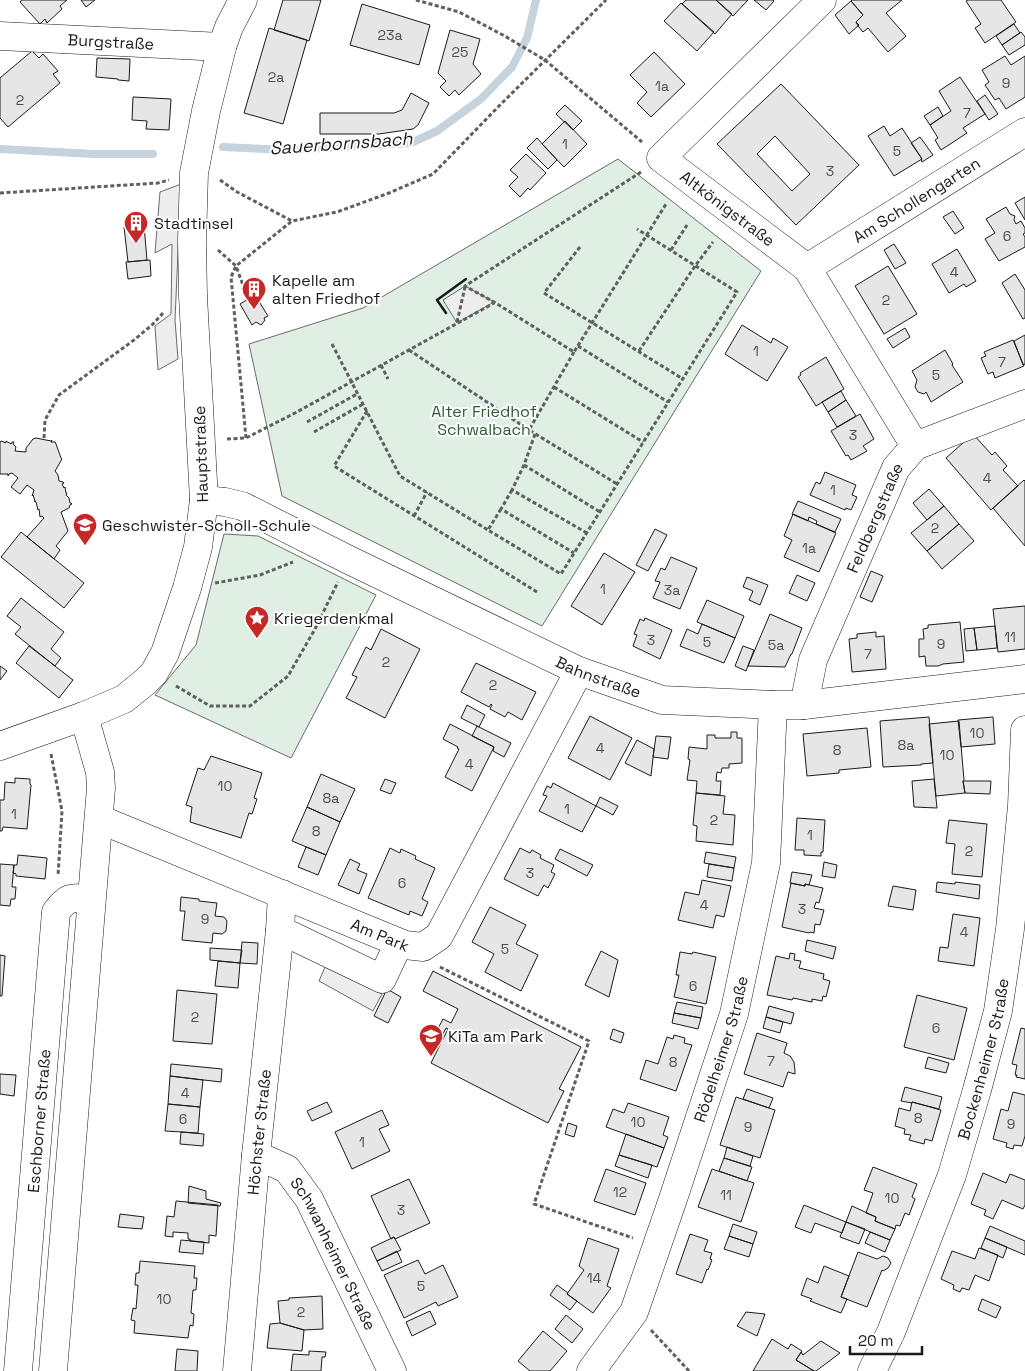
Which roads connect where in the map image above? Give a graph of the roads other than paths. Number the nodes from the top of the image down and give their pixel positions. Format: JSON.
{"nodes":[{"id":1,"x":243,"y":0,"type":"edge"},
{"id":2,"x":822,"y":0,"type":"edge"},
{"id":3,"x":0,"y":36,"type":"edge"},
{"id":4,"x":222,"y":47,"type":"junction"},
{"id":5,"x":1025,"y":132,"type":"edge"},
{"id":6,"x":807,"y":268,"type":"junction"},
{"id":7,"x":1025,"y":404,"type":"edge"},
{"id":8,"x":914,"y":446,"type":"junction"},
{"id":9,"x":204,"y":500,"type":"junction"},
{"id":10,"x":579,"y":671,"type":"junction"},
{"id":11,"x":1025,"y":679,"type":"edge"},
{"id":12,"x":773,"y":705,"type":"junction"},
{"id":13,"x":804,"y":705,"type":"junction"},
{"id":14,"x":84,"y":716,"type":"junction"},
{"id":15,"x":1025,"y":730,"type":"edge"},
{"id":16,"x":0,"y":746,"type":"edge"},
{"id":17,"x":99,"y":819,"type":"junction"},
{"id":18,"x":282,"y":894,"type":"junction"},
{"id":19,"x":91,"y":899,"type":"junction"},
{"id":20,"x":280,"y":930,"type":"junction"},
{"id":21,"x":411,"y":945,"type":"junction"},
{"id":22,"x":256,"y":1155,"type":"junction"},
{"id":23,"x":18,"y":1371,"type":"edge"},
{"id":24,"x":53,"y":1371,"type":"edge"},
{"id":25,"x":237,"y":1371,"type":"edge"},
{"id":26,"x":392,"y":1371,"type":"edge"},
{"id":27,"x":591,"y":1371,"type":"edge"},
{"id":28,"x":872,"y":1371,"type":"edge"}],
"edges":[{"from":1,"to":4,"type":"street"},
{"from":2,"to":6,"type":"street","name":"Altkönigstraße"},
{"from":3,"to":4,"type":"street","name":"Burgstraße"},
{"from":4,"to":9,"type":"street","name":"Hauptstraße"},
{"from":5,"to":6,"type":"street","name":"Am Schollengarten"},
{"from":6,"to":8,"type":"street","name":"Altkönigstraße"},
{"from":7,"to":8,"type":"street","name":"Feldbergstraße"},
{"from":8,"to":13,"type":"street","name":"Feldbergstraße"},
{"from":9,"to":10,"type":"street","name":"Bahnstraße"},
{"from":9,"to":14,"type":"street","name":"Hauptstraße"},
{"from":10,"to":12,"type":"street","name":"Bahnstraße"},
{"from":10,"to":21,"type":"street","name":"Am Park"},
{"from":11,"to":13,"type":"street","name":"Bahnstraße"},
{"from":12,"to":13,"type":"street","name":"Bahnstraße"},
{"from":12,"to":27,"type":"street","name":"Rödelheimer Straße"},
{"from":14,"to":16,"type":"street","name":"Hauptstraße"},
{"from":14,"to":17,"type":"street","name":"Eschborner Straße"},
{"from":15,"to":28,"type":"street","name":"Bockenheimer Straße"},
{"from":17,"to":18,"type":"street","name":"Am Park"},
{"from":17,"to":19,"type":"street","name":"Eschborner Straße"},
{"from":18,"to":20,"type":"street","name":"Höchster Straße"},
{"from":18,"to":21,"type":"street","name":"Am Park"},
{"from":19,"to":23,"type":"street","name":"Eschborner Straße"},
{"from":19,"to":24,"type":"street","name":"Eschborner Straße"},
{"from":20,"to":21,"type":"street"},
{"from":20,"to":22,"type":"street","name":"Höchster Straße"},
{"from":22,"to":25,"type":"street","name":"Höchster Straße"},
{"from":22,"to":26,"type":"street","name":"Schwanheimer Straße"}]}
